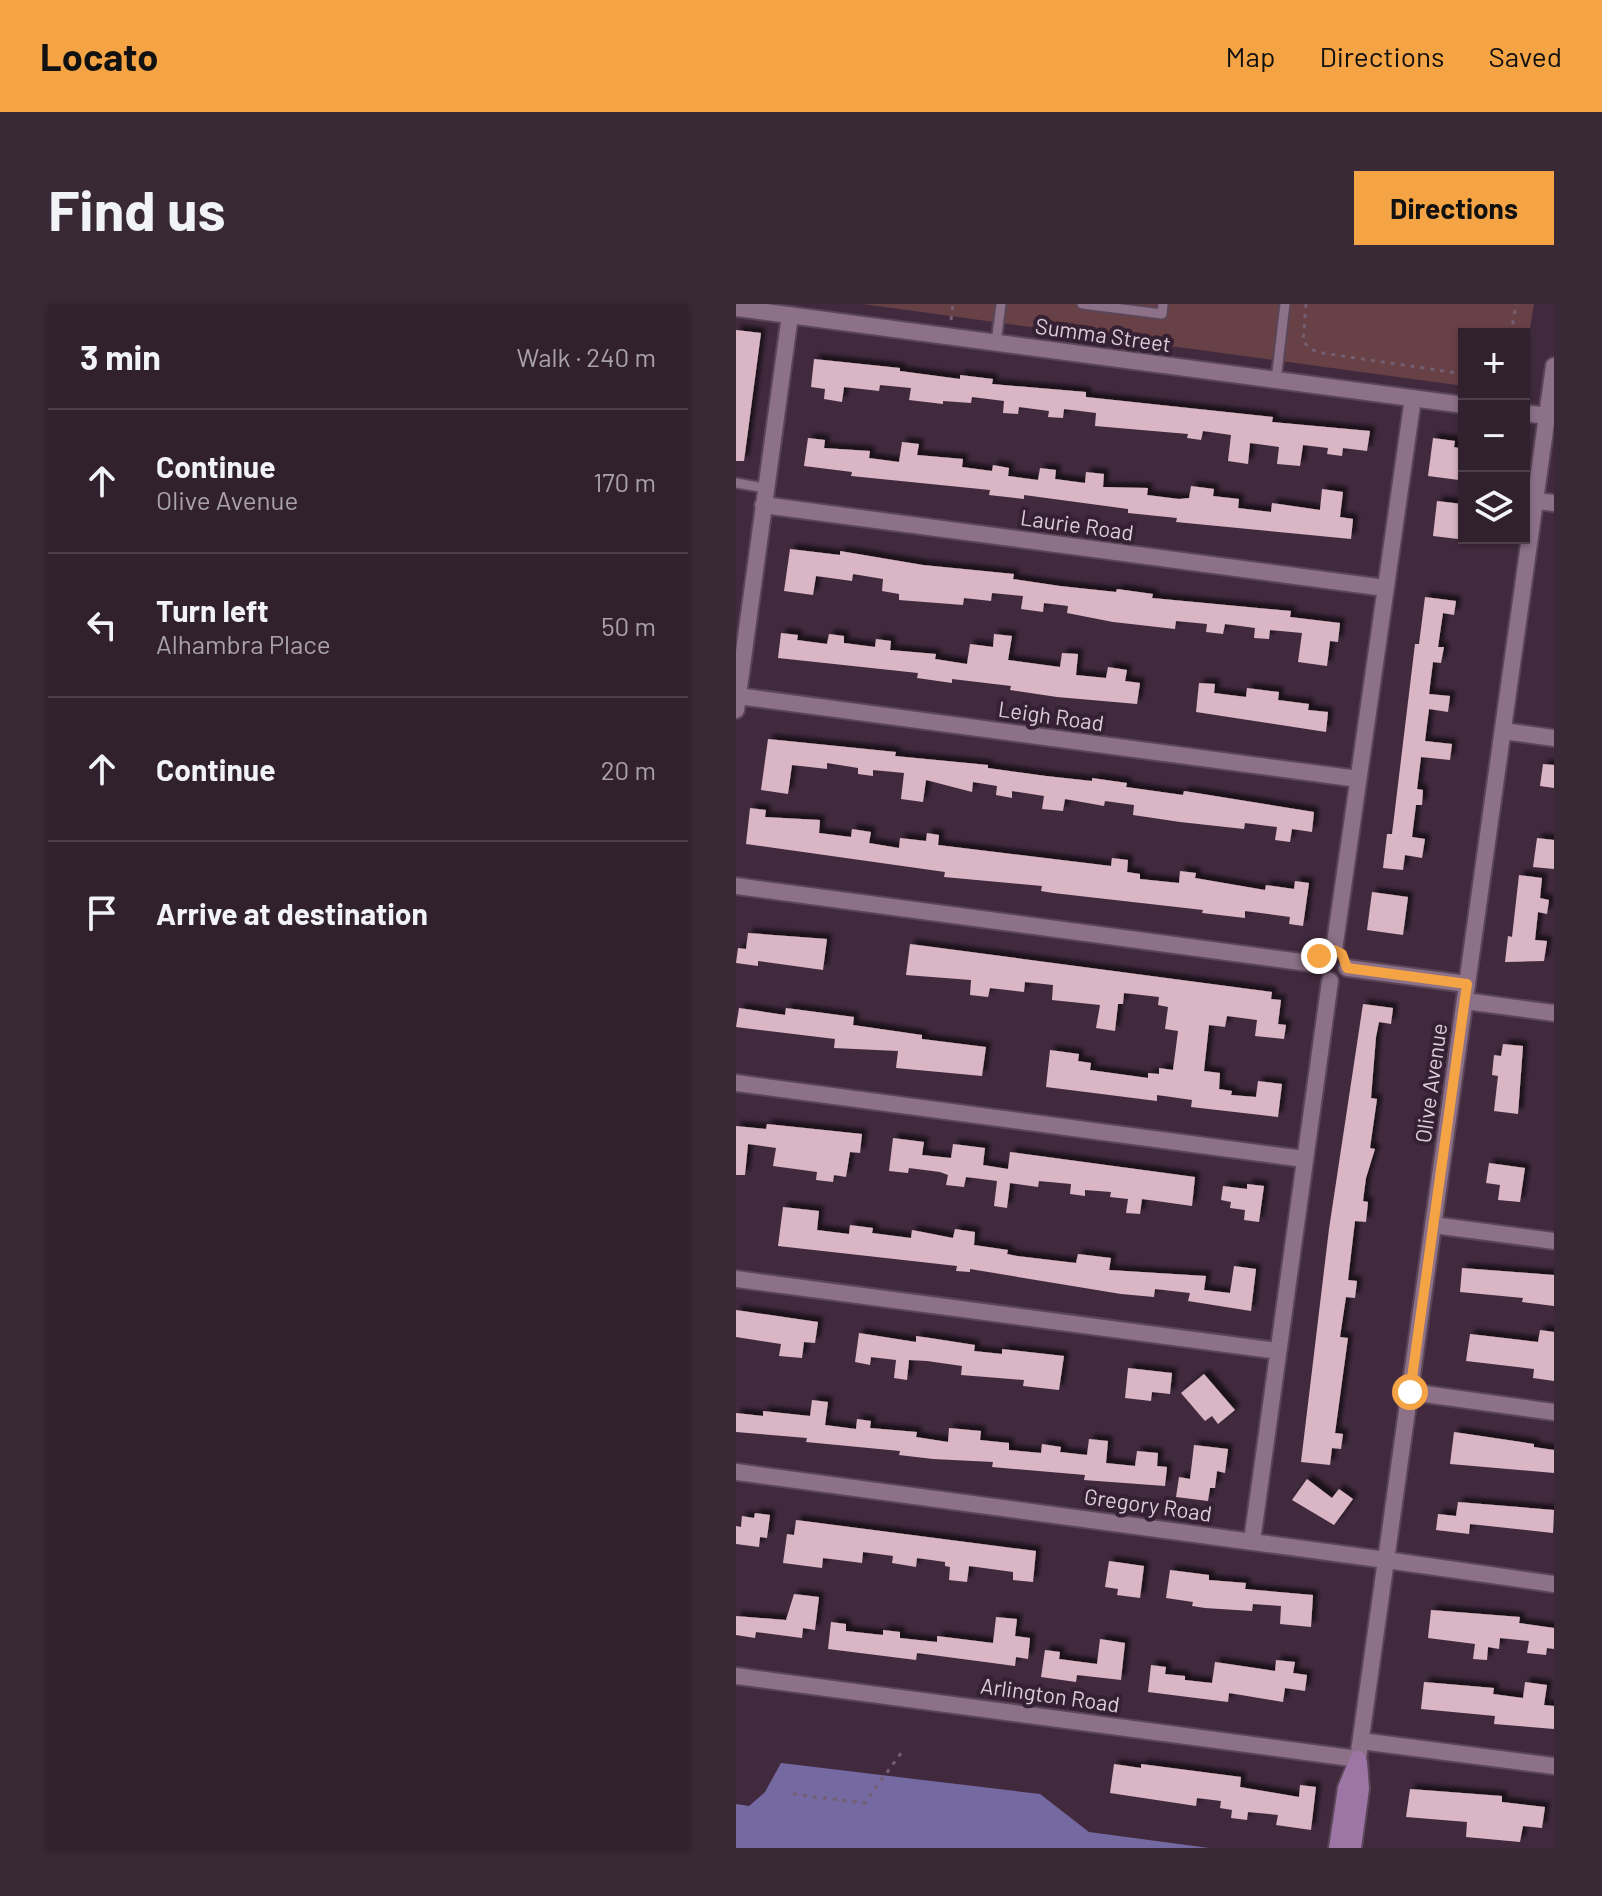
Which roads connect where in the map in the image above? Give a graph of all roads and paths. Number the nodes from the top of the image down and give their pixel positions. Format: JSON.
{"nodes":[{"id":1,"x":953,"y":304,"type":"edge"},
{"id":2,"x":1001,"y":304,"type":"edge"},
{"id":3,"x":1082,"y":304,"type":"edge"},
{"id":4,"x":1163,"y":304,"type":"edge"},
{"id":5,"x":1285,"y":304,"type":"edge"},
{"id":6,"x":1306,"y":304,"type":"edge"},
{"id":7,"x":1516,"y":304,"type":"edge"},
{"id":8,"x":736,"y":308,"type":"edge"},
{"id":9,"x":761,"y":308,"type":"edge"},
{"id":10,"x":790,"y":315,"type":"junction"},
{"id":11,"x":951,"y":324,"type":"dead end"},
{"id":12,"x":1512,"y":328,"type":"edge"},
{"id":13,"x":996,"y":343,"type":"junction"},
{"id":14,"x":1554,"y":366,"type":"edge"},
{"id":15,"x":1458,"y":373,"type":"edge"},
{"id":16,"x":1276,"y":380,"type":"junction"},
{"id":17,"x":1413,"y":398,"type":"junction"},
{"id":18,"x":1458,"y":404,"type":"edge"},
{"id":19,"x":1530,"y":414,"type":"edge"},
{"id":20,"x":1547,"y":416,"type":"junction"},
{"id":21,"x":736,"y":483,"type":"edge"},
{"id":22,"x":765,"y":488,"type":"junction"},
{"id":23,"x":1536,"y":501,"type":"junction"},
{"id":24,"x":1554,"y":503,"type":"edge"},
{"id":25,"x":763,"y":505,"type":"junction"},
{"id":26,"x":1385,"y":588,"type":"junction"},
{"id":27,"x":737,"y":703,"type":"edge"},
{"id":28,"x":1503,"y":731,"type":"junction"},
{"id":29,"x":1554,"y":738,"type":"edge"},
{"id":30,"x":1358,"y":779,"type":"junction"},
{"id":31,"x":736,"y":886,"type":"edge"},
{"id":32,"x":1334,"y":950,"type":"junction"},
{"id":33,"x":1316,"y":964,"type":"junction"},
{"id":34,"x":1347,"y":968,"type":"junction"},
{"id":35,"x":1330,"y":981,"type":"junction"},
{"id":36,"x":1466,"y":992,"type":"junction"},
{"id":37,"x":1554,"y":1013,"type":"edge"},
{"id":38,"x":736,"y":1083,"type":"edge"},
{"id":39,"x":1304,"y":1159,"type":"junction"},
{"id":40,"x":1433,"y":1225,"type":"junction"},
{"id":41,"x":1554,"y":1241,"type":"edge"},
{"id":42,"x":736,"y":1279,"type":"edge"},
{"id":43,"x":1278,"y":1351,"type":"junction"},
{"id":44,"x":1410,"y":1392,"type":"junction"},
{"id":45,"x":1554,"y":1412,"type":"edge"},
{"id":46,"x":736,"y":1472,"type":"edge"},
{"id":47,"x":1252,"y":1541,"type":"junction"},
{"id":48,"x":1386,"y":1560,"type":"junction"},
{"id":49,"x":1554,"y":1584,"type":"edge"},
{"id":50,"x":736,"y":1676,"type":"edge"},
{"id":51,"x":1361,"y":1741,"type":"junction"},
{"id":52,"x":901,"y":1753,"type":"dead end"},
{"id":53,"x":1358,"y":1759,"type":"junction"},
{"id":54,"x":1554,"y":1766,"type":"edge"},
{"id":55,"x":793,"y":1794,"type":"dead end"},
{"id":56,"x":1351,"y":1805,"type":"junction"},
{"id":57,"x":1337,"y":1848,"type":"edge"},
{"id":58,"x":1353,"y":1848,"type":"edge"}],
"edges":[{"from":1,"to":11,"type":"path"},
{"from":2,"to":13,"type":"lane"},
{"from":3,"to":4,"type":"lane"},
{"from":5,"to":16,"type":"lane"},
{"from":6,"to":15,"type":"path"},
{"from":7,"to":12,"type":"path"},
{"from":8,"to":9,"type":"street","name":"Summa Street"},
{"from":9,"to":10,"type":"street","name":"Summa Street"},
{"from":10,"to":13,"type":"street","name":"Summa Street"},
{"from":10,"to":22,"type":"street"},
{"from":13,"to":16,"type":"street","name":"Summa Street"},
{"from":14,"to":20,"type":"street","name":"Olive Avenue"},
{"from":16,"to":17,"type":"street","name":"Summa Street"},
{"from":17,"to":18,"type":"street","name":"Summa Street"},
{"from":17,"to":26,"type":"street"},
{"from":19,"to":20,"type":"street"},
{"from":20,"to":23,"type":"street","name":"Olive Avenue"},
{"from":21,"to":22,"type":"lane"},
{"from":22,"to":25,"type":"street"},
{"from":23,"to":24,"type":"street"},
{"from":23,"to":28,"type":"street","name":"Olive Avenue"},
{"from":25,"to":26,"type":"street","name":"Laurie Road"},
{"from":25,"to":27,"type":"street"},
{"from":26,"to":30,"type":"street"},
{"from":27,"to":30,"type":"street","name":"Leigh Road"},
{"from":28,"to":29,"type":"street"},
{"from":28,"to":36,"type":"street","name":"Olive Avenue"},
{"from":30,"to":32,"type":"street"},
{"from":31,"to":33,"type":"street"},
{"from":32,"to":33,"type":"street"},
{"from":32,"to":34,"type":"street"},
{"from":33,"to":35,"type":"street"},
{"from":34,"to":35,"type":"street"},
{"from":34,"to":36,"type":"street"},
{"from":35,"to":39,"type":"street"},
{"from":36,"to":37,"type":"street"},
{"from":36,"to":40,"type":"street","name":"Olive Avenue"},
{"from":38,"to":39,"type":"street"},
{"from":39,"to":43,"type":"street"},
{"from":40,"to":41,"type":"street"},
{"from":40,"to":44,"type":"street","name":"Olive Avenue"},
{"from":42,"to":43,"type":"street"},
{"from":43,"to":47,"type":"street"},
{"from":44,"to":45,"type":"street"},
{"from":44,"to":48,"type":"street","name":"Olive Avenue"},
{"from":46,"to":47,"type":"street","name":"Gregory Road"},
{"from":47,"to":48,"type":"street","name":"Gregory Road"},
{"from":48,"to":49,"type":"street","name":"Gregory Road"},
{"from":48,"to":51,"type":"street","name":"Olive Avenue"},
{"from":50,"to":53,"type":"street","name":"Arlington Road"},
{"from":51,"to":53,"type":"street","name":"Olive Avenue"},
{"from":51,"to":54,"type":"street"},
{"from":52,"to":55,"type":"path"},
{"from":53,"to":56,"type":"main road","name":"Olive Avenue"},
{"from":56,"to":57,"type":"main road","name":"Olive Avenue"},
{"from":56,"to":58,"type":"main road","name":"Olive Avenue"}]}
